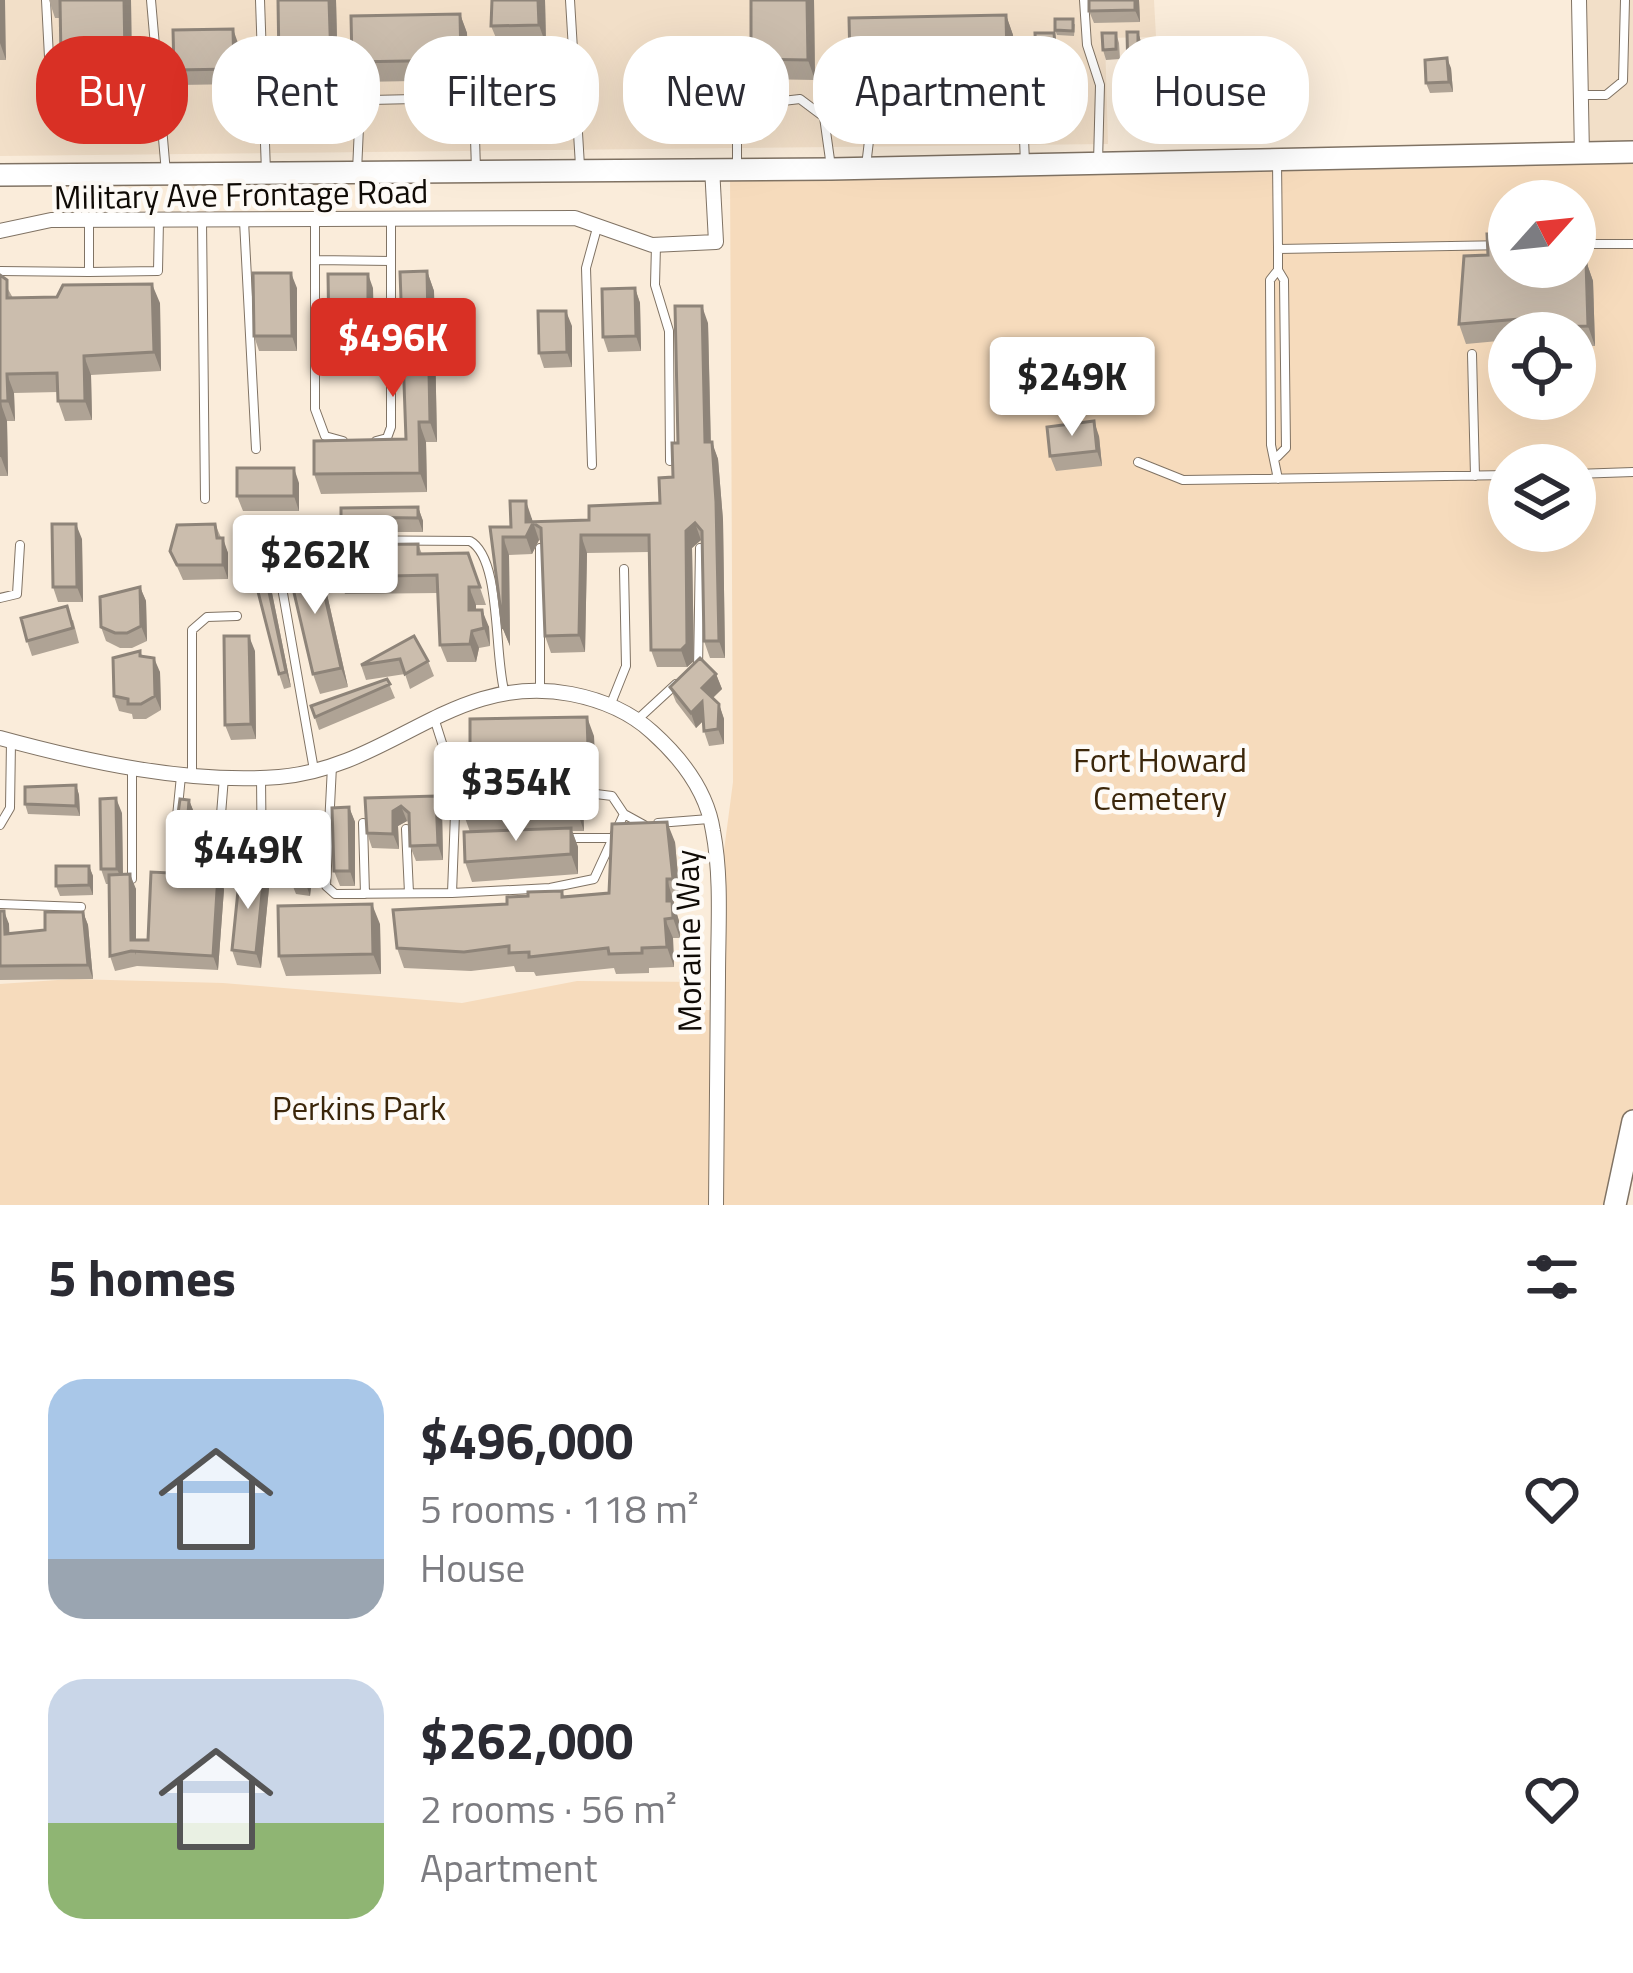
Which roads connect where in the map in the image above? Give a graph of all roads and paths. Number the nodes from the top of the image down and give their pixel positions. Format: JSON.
{"nodes":[{"id":1,"x":46,"y":0,"type":"edge"},
{"id":2,"x":151,"y":0,"type":"edge"},
{"id":3,"x":260,"y":0,"type":"edge"},
{"id":4,"x":570,"y":0,"type":"edge"},
{"id":5,"x":1084,"y":0,"type":"edge"},
{"id":6,"x":1580,"y":0,"type":"edge"},
{"id":7,"x":1625,"y":0,"type":"edge"},
{"id":8,"x":48,"y":36,"type":"edge"},
{"id":9,"x":154,"y":36,"type":"edge"},
{"id":10,"x":1581,"y":94,"type":"junction"},
{"id":11,"x":163,"y":144,"type":"edge"},
{"id":12,"x":1633,"y":152,"type":"edge"},
{"id":13,"x":1582,"y":155,"type":"junction"},
{"id":14,"x":1277,"y":160,"type":"junction"},
{"id":15,"x":1097,"y":164,"type":"junction"},
{"id":16,"x":1025,"y":165,"type":"junction"},
{"id":17,"x":712,"y":167,"type":"junction"},
{"id":18,"x":866,"y":167,"type":"junction"},
{"id":19,"x":831,"y":169,"type":"junction"},
{"id":20,"x":736,"y":170,"type":"junction"},
{"id":21,"x":580,"y":171,"type":"junction"},
{"id":22,"x":476,"y":172,"type":"junction"},
{"id":23,"x":266,"y":173,"type":"junction"},
{"id":24,"x":357,"y":173,"type":"junction"},
{"id":25,"x":166,"y":174,"type":"junction"},
{"id":26,"x":0,"y":176,"type":"edge"},
{"id":27,"x":244,"y":219,"type":"junction"},
{"id":28,"x":315,"y":219,"type":"junction"},
{"id":29,"x":391,"y":219,"type":"junction"},
{"id":30,"x":89,"y":220,"type":"junction"},
{"id":31,"x":159,"y":220,"type":"junction"},
{"id":32,"x":202,"y":220,"type":"junction"},
{"id":33,"x":598,"y":226,"type":"junction"},
{"id":34,"x":0,"y":231,"type":"edge"},
{"id":35,"x":1596,"y":244,"type":"edge"},
{"id":36,"x":1633,"y":244,"type":"edge"},
{"id":37,"x":656,"y":245,"type":"junction"},
{"id":38,"x":1488,"y":245,"type":"edge"},
{"id":39,"x":1278,"y":249,"type":"junction"},
{"id":40,"x":315,"y":260,"type":"junction"},
{"id":41,"x":391,"y":261,"type":"junction"},
{"id":42,"x":0,"y":272,"type":"edge"},
{"id":43,"x":89,"y":272,"type":"junction"},
{"id":44,"x":1472,"y":354,"type":"dead end"},
{"id":45,"x":256,"y":449,"type":"dead end"},
{"id":46,"x":670,"y":461,"type":"edge"},
{"id":47,"x":1138,"y":462,"type":"dead end"},
{"id":48,"x":592,"y":465,"type":"dead end"},
{"id":49,"x":1633,"y":472,"type":"edge"},
{"id":50,"x":1596,"y":473,"type":"edge"},
{"id":51,"x":1475,"y":476,"type":"junction"},
{"id":52,"x":1488,"y":476,"type":"edge"},
{"id":53,"x":1277,"y":478,"type":"junction"},
{"id":54,"x":205,"y":499,"type":"dead end"},
{"id":55,"x":20,"y":544,"type":"dead end"},
{"id":56,"x":540,"y":548,"type":"edge"},
{"id":57,"x":700,"y":548,"type":"edge"},
{"id":58,"x":624,"y":569,"type":"dead end"},
{"id":59,"x":0,"y":598,"type":"edge"},
{"id":60,"x":237,"y":616,"type":"dead end"},
{"id":61,"x":540,"y":688,"type":"junction"},
{"id":62,"x":504,"y":689,"type":"junction"},
{"id":63,"x":610,"y":706,"type":"junction"},
{"id":64,"x":434,"y":719,"type":"junction"},
{"id":65,"x":638,"y":719,"type":"junction"},
{"id":66,"x":5,"y":740,"type":"edge"},
{"id":67,"x":132,"y":765,"type":"junction"},
{"id":68,"x":332,"y":766,"type":"junction"},
{"id":69,"x":314,"y":772,"type":"junction"},
{"id":70,"x":186,"y":776,"type":"junction"},
{"id":71,"x":224,"y":777,"type":"junction"},
{"id":72,"x":260,"y":777,"type":"junction"},
{"id":73,"x":456,"y":787,"type":"junction"},
{"id":74,"x":552,"y":791,"type":"edge"},
{"id":75,"x":486,"y":793,"type":"edge"},
{"id":76,"x":624,"y":814,"type":"junction"},
{"id":77,"x":710,"y":819,"type":"junction"},
{"id":78,"x":363,"y":823,"type":"edge"},
{"id":79,"x":0,"y":825,"type":"edge"},
{"id":80,"x":406,"y":829,"type":"edge"},
{"id":81,"x":548,"y":838,"type":"edge"},
{"id":82,"x":609,"y":838,"type":"junction"},
{"id":83,"x":470,"y":843,"type":"edge"},
{"id":84,"x":451,"y":844,"type":"junction"},
{"id":85,"x":262,"y":874,"type":"edge"},
{"id":86,"x":171,"y":877,"type":"edge"},
{"id":87,"x":216,"y":877,"type":"edge"},
{"id":88,"x":131,"y":879,"type":"edge"},
{"id":89,"x":452,"y":892,"type":"junction"},
{"id":90,"x":409,"y":893,"type":"junction"},
{"id":91,"x":365,"y":894,"type":"junction"},
{"id":92,"x":0,"y":904,"type":"edge"},
{"id":93,"x":82,"y":907,"type":"edge"},
{"id":94,"x":1633,"y":1121,"type":"edge"},
{"id":95,"x":716,"y":1205,"type":"edge"},
{"id":96,"x":1615,"y":1205,"type":"edge"}],
"edges":[{"from":1,"to":8,"type":"lane"},
{"from":2,"to":9,"type":"lane"},
{"from":3,"to":23,"type":"lane"},
{"from":4,"to":21,"type":"lane"},
{"from":5,"to":15,"type":"lane"},
{"from":6,"to":10,"type":"street"},
{"from":7,"to":10,"type":"lane"},
{"from":10,"to":13,"type":"street"},
{"from":11,"to":25,"type":"lane"},
{"from":12,"to":13,"type":"main road"},
{"from":13,"to":14,"type":"main road"},
{"from":14,"to":15,"type":"main road"},
{"from":14,"to":39,"type":"lane"},
{"from":15,"to":16,"type":"main road"},
{"from":16,"to":18,"type":"main road"},
{"from":16,"to":18,"type":"lane"},
{"from":17,"to":20,"type":"main road"},
{"from":17,"to":21,"type":"main road"},
{"from":17,"to":37,"type":"street"},
{"from":18,"to":19,"type":"main road"},
{"from":19,"to":20,"type":"main road"},
{"from":19,"to":20,"type":"lane"},
{"from":21,"to":22,"type":"main road"},
{"from":22,"to":24,"type":"main road"},
{"from":22,"to":24,"type":"lane"},
{"from":23,"to":24,"type":"main road"},
{"from":23,"to":25,"type":"main road"},
{"from":25,"to":26,"type":"main road"},
{"from":27,"to":28,"type":"street","name":"Military Ave Frontage Road"},
{"from":27,"to":32,"type":"street","name":"Military Ave Frontage Road"},
{"from":27,"to":45,"type":"lane"},
{"from":28,"to":29,"type":"street","name":"Military Ave Frontage Road"},
{"from":28,"to":40,"type":"lane"},
{"from":29,"to":33,"type":"street","name":"Military Ave Frontage Road"},
{"from":29,"to":41,"type":"lane"},
{"from":30,"to":31,"type":"street","name":"Military Ave Frontage Road"},
{"from":30,"to":34,"type":"street","name":"Military Ave Frontage Road"},
{"from":30,"to":43,"type":"lane"},
{"from":31,"to":32,"type":"street","name":"Military Ave Frontage Road"},
{"from":31,"to":43,"type":"lane"},
{"from":32,"to":54,"type":"lane"},
{"from":33,"to":37,"type":"street","name":"Military Ave Frontage Road"},
{"from":33,"to":48,"type":"lane"},
{"from":35,"to":36,"type":"lane"},
{"from":37,"to":46,"type":"lane"},
{"from":38,"to":39,"type":"lane"},
{"from":39,"to":53,"type":"lane"},
{"from":40,"to":41,"type":"lane"},
{"from":40,"to":41,"type":"lane"},
{"from":42,"to":43,"type":"lane"},
{"from":44,"to":51,"type":"lane"},
{"from":47,"to":53,"type":"lane"},
{"from":49,"to":50,"type":"lane"},
{"from":51,"to":52,"type":"lane"},
{"from":51,"to":53,"type":"lane"},
{"from":55,"to":59,"type":"lane"},
{"from":56,"to":61,"type":"lane"},
{"from":57,"to":65,"type":"lane"},
{"from":58,"to":63,"type":"lane"},
{"from":60,"to":70,"type":"lane"},
{"from":61,"to":62,"type":"street","name":"Moraine Way"},
{"from":61,"to":63,"type":"street","name":"Moraine Way"},
{"from":62,"to":64,"type":"street","name":"Moraine Way"},
{"from":62,"to":69,"type":"lane"},
{"from":63,"to":65,"type":"street","name":"Moraine Way"},
{"from":64,"to":68,"type":"street","name":"Moraine Way"},
{"from":64,"to":73,"type":"lane"},
{"from":65,"to":77,"type":"street","name":"Moraine Way"},
{"from":66,"to":67,"type":"street","name":"Moraine Way"},
{"from":66,"to":79,"type":"lane"},
{"from":67,"to":70,"type":"street","name":"Moraine Way"},
{"from":67,"to":88,"type":"lane"},
{"from":68,"to":69,"type":"street","name":"Moraine Way"},
{"from":68,"to":91,"type":"lane"},
{"from":69,"to":72,"type":"street","name":"Moraine Way"},
{"from":70,"to":71,"type":"street","name":"Moraine Way"},
{"from":70,"to":86,"type":"lane"},
{"from":71,"to":72,"type":"street","name":"Moraine Way"},
{"from":71,"to":87,"type":"lane"},
{"from":72,"to":85,"type":"lane"},
{"from":73,"to":75,"type":"lane"},
{"from":73,"to":84,"type":"lane"},
{"from":74,"to":76,"type":"lane"},
{"from":76,"to":77,"type":"lane"},
{"from":76,"to":82,"type":"lane"},
{"from":77,"to":95,"type":"street","name":"Moraine Way"},
{"from":78,"to":91,"type":"lane"},
{"from":80,"to":90,"type":"lane"},
{"from":81,"to":82,"type":"lane"},
{"from":82,"to":89,"type":"lane"},
{"from":83,"to":84,"type":"lane"},
{"from":84,"to":89,"type":"lane"},
{"from":89,"to":90,"type":"lane"},
{"from":90,"to":91,"type":"lane"},
{"from":92,"to":93,"type":"lane"},
{"from":94,"to":96,"type":"main road"}]}
